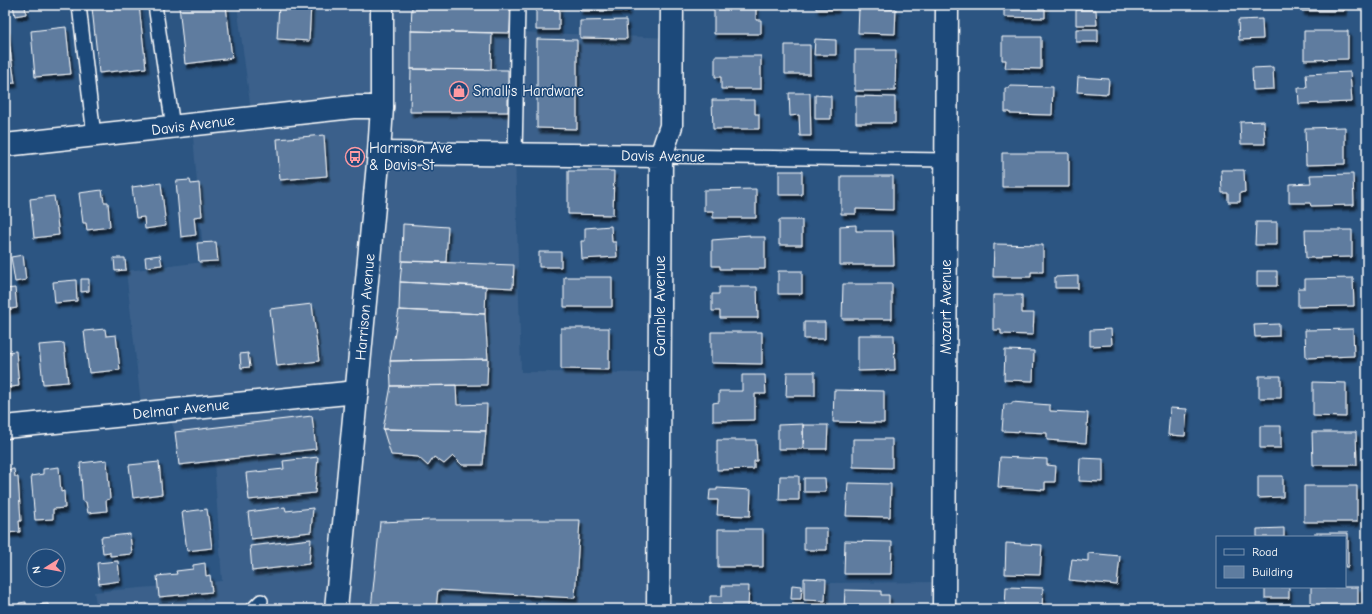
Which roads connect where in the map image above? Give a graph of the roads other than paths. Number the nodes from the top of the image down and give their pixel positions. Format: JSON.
{"nodes":[{"id":1,"x":79,"y":5,"type":"edge"},
{"id":2,"x":155,"y":5,"type":"edge"},
{"id":3,"x":382,"y":5,"type":"edge"},
{"id":4,"x":518,"y":5,"type":"edge"},
{"id":5,"x":672,"y":5,"type":"edge"},
{"id":6,"x":947,"y":5,"type":"edge"},
{"id":7,"x":382,"y":107,"type":"junction"},
{"id":8,"x":173,"y":127,"type":"junction"},
{"id":9,"x":94,"y":136,"type":"junction"},
{"id":10,"x":5,"y":145,"type":"edge"},
{"id":11,"x":379,"y":153,"type":"junction"},
{"id":12,"x":515,"y":154,"type":"junction"},
{"id":13,"x":661,"y":156,"type":"junction"},
{"id":14,"x":946,"y":160,"type":"junction"},
{"id":15,"x":357,"y":392,"type":"junction"},
{"id":16,"x":5,"y":427,"type":"edge"},
{"id":17,"x":336,"y":609,"type":"edge"},
{"id":18,"x":658,"y":609,"type":"edge"},
{"id":19,"x":944,"y":609,"type":"edge"}],
"edges":[{"from":1,"to":9,"type":"lane"},
{"from":2,"to":8,"type":"lane"},
{"from":3,"to":7,"type":"street","name":"Harrison Avenue"},
{"from":4,"to":12,"type":"lane"},
{"from":5,"to":13,"type":"street","name":"Gamble Avenue"},
{"from":6,"to":14,"type":"street","name":"Mozart Avenue"},
{"from":7,"to":8,"type":"street","name":"Davis Avenue"},
{"from":7,"to":11,"type":"street","name":"Harrison Avenue"},
{"from":8,"to":9,"type":"street","name":"Davis Avenue"},
{"from":9,"to":10,"type":"street","name":"Davis Avenue"},
{"from":11,"to":12,"type":"street","name":"Davis Avenue"},
{"from":11,"to":15,"type":"street","name":"Harrison Avenue"},
{"from":12,"to":13,"type":"street","name":"Davis Avenue"},
{"from":13,"to":14,"type":"lane","name":"Davis Avenue"},
{"from":13,"to":18,"type":"street","name":"Gamble Avenue"},
{"from":14,"to":19,"type":"street","name":"Mozart Avenue"},
{"from":15,"to":16,"type":"street","name":"Delmar Avenue"},
{"from":15,"to":17,"type":"street","name":"Harrison Avenue"}]}
